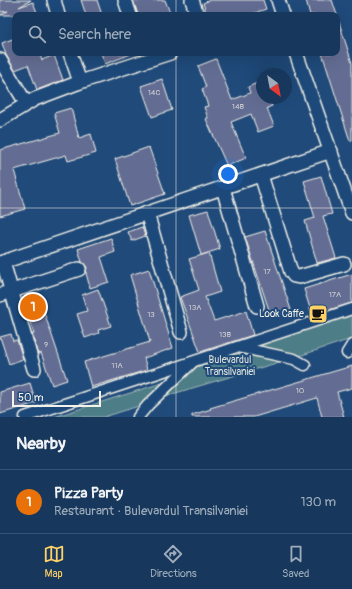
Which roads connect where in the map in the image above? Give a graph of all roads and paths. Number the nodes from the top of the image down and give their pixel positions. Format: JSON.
{"nodes":[{"id":1,"x":54,"y":0,"type":"edge"},
{"id":2,"x":125,"y":0,"type":"edge"},
{"id":3,"x":192,"y":0,"type":"edge"},
{"id":4,"x":278,"y":0,"type":"edge"},
{"id":5,"x":57,"y":12,"type":"edge"},
{"id":6,"x":129,"y":12,"type":"edge"},
{"id":7,"x":196,"y":12,"type":"edge"},
{"id":8,"x":282,"y":12,"type":"edge"},
{"id":9,"x":71,"y":56,"type":"edge"},
{"id":10,"x":297,"y":56,"type":"edge"},
{"id":11,"x":144,"y":57,"type":"edge"},
{"id":12,"x":0,"y":60,"type":"edge"},
{"id":13,"x":80,"y":82,"type":"junction"},
{"id":14,"x":26,"y":103,"type":"junction"},
{"id":15,"x":0,"y":120,"type":"edge"},
{"id":16,"x":331,"y":151,"type":"junction"},
{"id":17,"x":261,"y":175,"type":"junction"},
{"id":18,"x":346,"y":179,"type":"edge"},
{"id":19,"x":223,"y":188,"type":"junction"},
{"id":20,"x":352,"y":213,"type":"edge"},
{"id":21,"x":147,"y":214,"type":"junction"},
{"id":22,"x":1,"y":262,"type":"edge"},
{"id":23,"x":344,"y":264,"type":"dead end"},
{"id":24,"x":79,"y":269,"type":"dead end"},
{"id":25,"x":6,"y":294,"type":"edge"},
{"id":26,"x":257,"y":306,"type":"dead end"},
{"id":27,"x":352,"y":309,"type":"edge"},
{"id":28,"x":180,"y":332,"type":"dead end"},
{"id":29,"x":238,"y":347,"type":"junction"},
{"id":30,"x":195,"y":361,"type":"junction"},
{"id":31,"x":305,"y":365,"type":"dead end"},
{"id":32,"x":34,"y":369,"type":"dead end"},
{"id":33,"x":25,"y":417,"type":"edge"},
{"id":34,"x":138,"y":417,"type":"edge"}],
"edges":[{"from":1,"to":5,"type":"street"},
{"from":2,"to":6,"type":"street"},
{"from":3,"to":7,"type":"street"},
{"from":4,"to":8,"type":"street"},
{"from":9,"to":13,"type":"street"},
{"from":10,"to":16,"type":"street"},
{"from":11,"to":13,"type":"street"},
{"from":12,"to":14,"type":"street"},
{"from":13,"to":14,"type":"street"},
{"from":14,"to":15,"type":"street"},
{"from":16,"to":17,"type":"street"},
{"from":16,"to":18,"type":"street"},
{"from":17,"to":19,"type":"street"},
{"from":17,"to":23,"type":"street"},
{"from":18,"to":20,"type":"street"},
{"from":19,"to":21,"type":"street"},
{"from":19,"to":26,"type":"street"},
{"from":21,"to":22,"type":"street"},
{"from":21,"to":28,"type":"street"},
{"from":22,"to":25,"type":"street"},
{"from":24,"to":25,"type":"street"},
{"from":25,"to":32,"type":"street"},
{"from":27,"to":29,"type":"street"},
{"from":29,"to":30,"type":"street"},
{"from":29,"to":31,"type":"street"},
{"from":30,"to":33,"type":"street"},
{"from":30,"to":34,"type":"street"}]}
